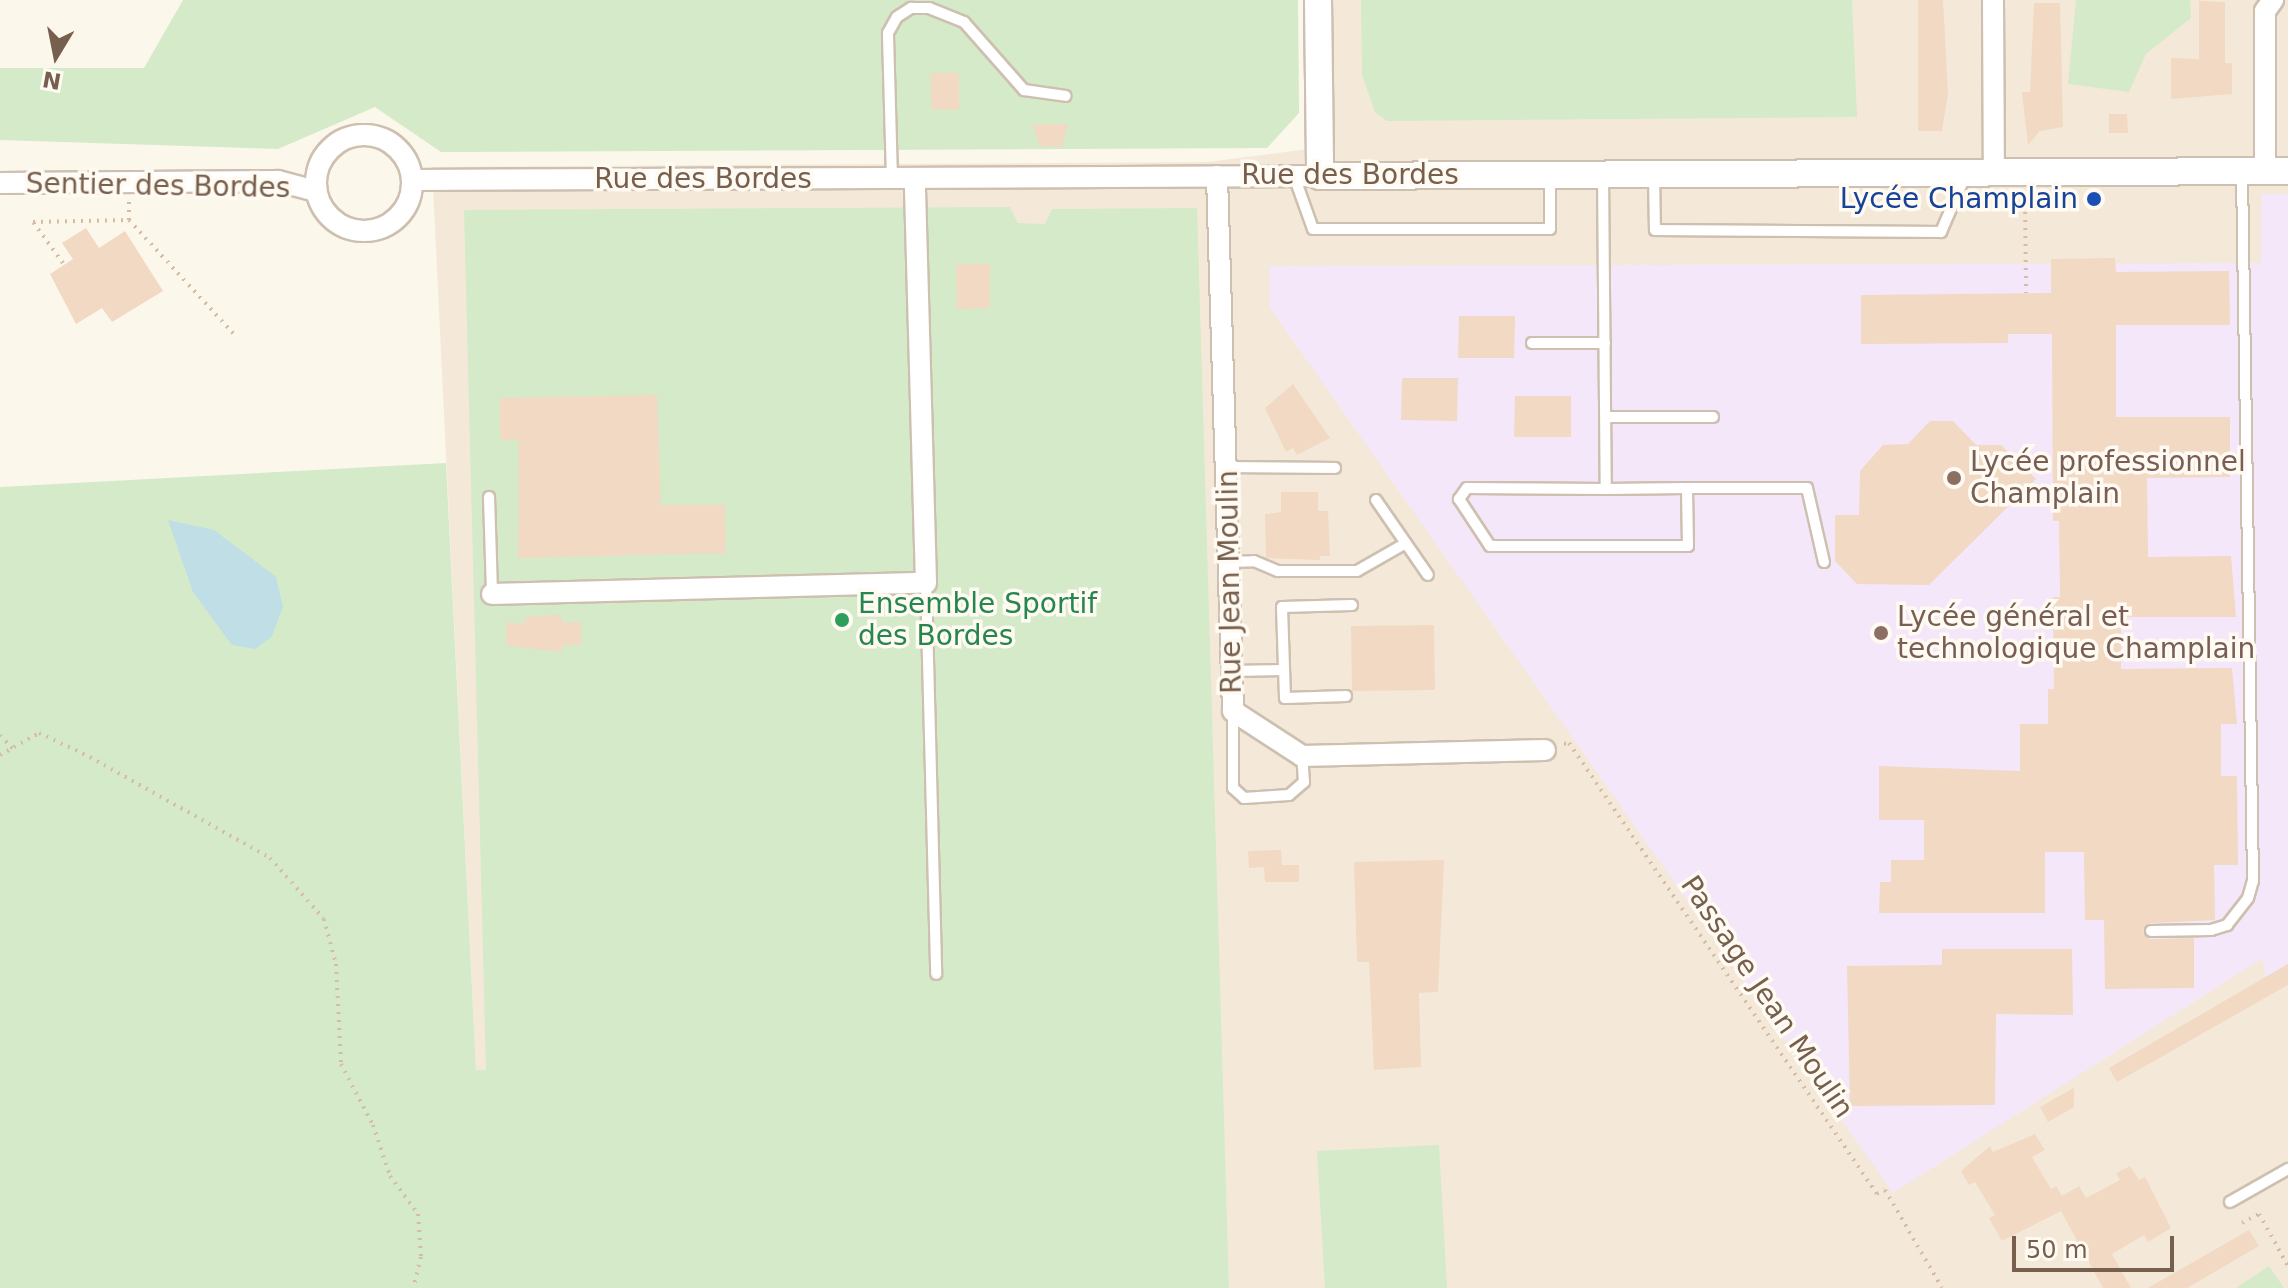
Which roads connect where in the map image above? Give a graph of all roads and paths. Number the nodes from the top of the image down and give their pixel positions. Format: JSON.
{"nodes":[{"id":1,"x":1318,"y":0,"type":"edge"},
{"id":2,"x":1993,"y":0,"type":"edge"},
{"id":3,"x":2273,"y":0,"type":"edge"},
{"id":4,"x":1066,"y":96,"type":"dead end"},
{"id":5,"x":1994,"y":171,"type":"junction"},
{"id":6,"x":2265,"y":171,"type":"edge"},
{"id":7,"x":1603,"y":172,"type":"junction"},
{"id":8,"x":1654,"y":172,"type":"junction"},
{"id":9,"x":1967,"y":172,"type":"junction"},
{"id":10,"x":1550,"y":173,"type":"junction"},
{"id":11,"x":1217,"y":176,"type":"junction"},
{"id":12,"x":1294,"y":176,"type":"junction"},
{"id":13,"x":1320,"y":176,"type":"junction"},
{"id":14,"x":892,"y":179,"type":"junction"},
{"id":15,"x":413,"y":180,"type":"junction"},
{"id":16,"x":915,"y":180,"type":"junction"},
{"id":17,"x":0,"y":183,"type":"edge"},
{"id":18,"x":129,"y":183,"type":"junction"},
{"id":19,"x":316,"y":191,"type":"junction"},
{"id":20,"x":2025,"y":193,"type":"dead end"},
{"id":21,"x":129,"y":220,"type":"junction"},
{"id":22,"x":63,"y":263,"type":"dead end"},
{"id":23,"x":2026,"y":293,"type":"dead end"},
{"id":24,"x":233,"y":333,"type":"dead end"},
{"id":25,"x":1532,"y":343,"type":"dead end"},
{"id":26,"x":1605,"y":343,"type":"junction"},
{"id":27,"x":1606,"y":417,"type":"junction"},
{"id":28,"x":1713,"y":417,"type":"dead end"},
{"id":29,"x":1229,"y":467,"type":"junction"},
{"id":30,"x":1335,"y":468,"type":"dead end"},
{"id":31,"x":1687,"y":488,"type":"junction"},
{"id":32,"x":1606,"y":489,"type":"junction"},
{"id":33,"x":489,"y":497,"type":"dead end"},
{"id":34,"x":1376,"y":500,"type":"dead end"},
{"id":35,"x":1406,"y":543,"type":"junction"},
{"id":36,"x":1230,"y":562,"type":"junction"},
{"id":37,"x":1824,"y":562,"type":"dead end"},
{"id":38,"x":1428,"y":575,"type":"dead end"},
{"id":39,"x":926,"y":583,"type":"junction"},
{"id":40,"x":492,"y":594,"type":"joint"},
{"id":41,"x":1352,"y":605,"type":"dead end"},
{"id":42,"x":1284,"y":670,"type":"junction"},
{"id":43,"x":1231,"y":671,"type":"junction"},
{"id":44,"x":1346,"y":696,"type":"dead end"},
{"id":45,"x":1233,"y":711,"type":"junction"},
{"id":46,"x":0,"y":735,"type":"edge"},
{"id":47,"x":13,"y":749,"type":"junction"},
{"id":48,"x":1545,"y":750,"type":"joint"},
{"id":49,"x":0,"y":755,"type":"edge"},
{"id":50,"x":1302,"y":756,"type":"junction"},
{"id":51,"x":2151,"y":931,"type":"dead end"},
{"id":52,"x":936,"y":974,"type":"dead end"},
{"id":53,"x":2288,"y":1169,"type":"edge"},
{"id":54,"x":2230,"y":1202,"type":"dead end"},
{"id":55,"x":2242,"y":1223,"type":"dead end"},
{"id":56,"x":2288,"y":1266,"type":"edge"},
{"id":57,"x":413,"y":1288,"type":"edge"},
{"id":58,"x":1942,"y":1288,"type":"edge"}],
"edges":[{"from":1,"to":13,"type":"street"},
{"from":2,"to":5,"type":"street"},
{"from":3,"to":6,"type":"street"},
{"from":4,"to":14,"type":"lane"},
{"from":5,"to":6,"type":"street","name":"Rue des Bordes"},
{"from":5,"to":9,"type":"street","name":"Rue des Bordes"},
{"from":6,"to":51,"type":"lane"},
{"from":7,"to":8,"type":"street","name":"Rue des Bordes"},
{"from":7,"to":10,"type":"street","name":"Rue des Bordes"},
{"from":7,"to":26,"type":"lane"},
{"from":8,"to":9,"type":"street","name":"Rue des Bordes"},
{"from":8,"to":9,"type":"lane"},
{"from":10,"to":12,"type":"lane"},
{"from":10,"to":13,"type":"street","name":"Rue des Bordes"},
{"from":11,"to":12,"type":"street","name":"Rue des Bordes"},
{"from":11,"to":16,"type":"street","name":"Rue des Bordes"},
{"from":11,"to":29,"type":"street","name":"Rue Jean Moulin"},
{"from":12,"to":13,"type":"street","name":"Rue des Bordes"},
{"from":14,"to":15,"type":"street","name":"Rue des Bordes"},
{"from":14,"to":16,"type":"street","name":"Rue des Bordes"},
{"from":15,"to":19,"type":"street"},
{"from":15,"to":19,"type":"street"},
{"from":16,"to":39,"type":"street"},
{"from":17,"to":18,"type":"street","name":"Sentier des Bordes"},
{"from":18,"to":19,"type":"street","name":"Sentier des Bordes"},
{"from":18,"to":21,"type":"path"},
{"from":20,"to":23,"type":"path"},
{"from":21,"to":22,"type":"path"},
{"from":21,"to":24,"type":"path"},
{"from":25,"to":26,"type":"lane"},
{"from":26,"to":27,"type":"lane"},
{"from":27,"to":28,"type":"lane"},
{"from":27,"to":32,"type":"lane"},
{"from":29,"to":30,"type":"lane"},
{"from":29,"to":36,"type":"street","name":"Rue Jean Moulin"},
{"from":31,"to":32,"type":"lane"},
{"from":31,"to":32,"type":"lane"},
{"from":31,"to":37,"type":"lane"},
{"from":33,"to":40,"type":"lane"},
{"from":34,"to":35,"type":"lane"},
{"from":35,"to":36,"type":"lane"},
{"from":35,"to":38,"type":"lane"},
{"from":36,"to":43,"type":"street","name":"Rue Jean Moulin"},
{"from":39,"to":40,"type":"street"},
{"from":39,"to":52,"type":"lane"},
{"from":41,"to":42,"type":"lane"},
{"from":42,"to":43,"type":"lane"},
{"from":42,"to":44,"type":"lane"},
{"from":43,"to":45,"type":"street","name":"Rue Jean Moulin"},
{"from":45,"to":50,"type":"street","name":"Rue Jean Moulin"},
{"from":45,"to":50,"type":"lane"},
{"from":46,"to":47,"type":"path"},
{"from":47,"to":49,"type":"path"},
{"from":47,"to":57,"type":"path"},
{"from":48,"to":50,"type":"street"},
{"from":48,"to":58,"type":"path","name":"Passage Jean Moulin"},
{"from":53,"to":54,"type":"lane"},
{"from":55,"to":56,"type":"path"}]}
